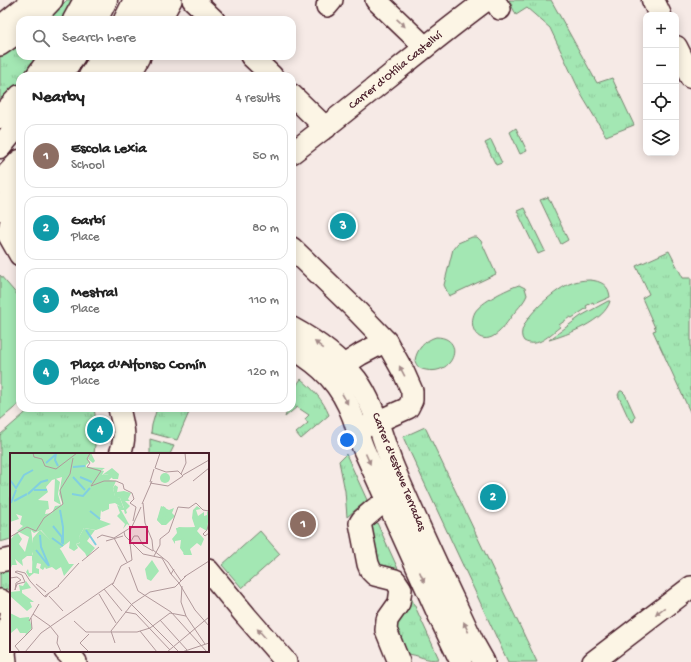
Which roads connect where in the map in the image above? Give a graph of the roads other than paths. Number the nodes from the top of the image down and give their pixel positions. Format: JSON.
{"nodes":[{"id":1,"x":33,"y":0,"type":"edge"},
{"id":2,"x":52,"y":0,"type":"edge"},
{"id":3,"x":85,"y":0,"type":"edge"},
{"id":4,"x":106,"y":0,"type":"edge"},
{"id":5,"x":135,"y":0,"type":"edge"},
{"id":6,"x":152,"y":0,"type":"edge"},
{"id":7,"x":171,"y":0,"type":"edge"},
{"id":8,"x":193,"y":0,"type":"edge"},
{"id":9,"x":376,"y":0,"type":"edge"},
{"id":10,"x":653,"y":0,"type":"edge"},
{"id":11,"x":500,"y":9,"type":"dead end"},
{"id":12,"x":659,"y":12,"type":"edge"},
{"id":13,"x":36,"y":16,"type":"edge"},
{"id":14,"x":76,"y":16,"type":"edge"},
{"id":15,"x":98,"y":16,"type":"edge"},
{"id":16,"x":127,"y":16,"type":"edge"},
{"id":17,"x":145,"y":16,"type":"edge"},
{"id":18,"x":162,"y":16,"type":"edge"},
{"id":19,"x":210,"y":16,"type":"edge"},
{"id":20,"x":0,"y":27,"type":"edge"},
{"id":21,"x":16,"y":33,"type":"edge"},
{"id":22,"x":0,"y":45,"type":"edge"},
{"id":23,"x":425,"y":47,"type":"junction"},
{"id":24,"x":676,"y":48,"type":"edge"},
{"id":25,"x":48,"y":60,"type":"edge"},
{"id":26,"x":71,"y":60,"type":"edge"},
{"id":27,"x":100,"y":60,"type":"edge"},
{"id":28,"x":120,"y":60,"type":"edge"},
{"id":29,"x":138,"y":60,"type":"edge"},
{"id":30,"x":255,"y":60,"type":"edge"},
{"id":31,"x":39,"y":72,"type":"edge"},
{"id":32,"x":63,"y":72,"type":"edge"},
{"id":33,"x":93,"y":72,"type":"edge"},
{"id":34,"x":112,"y":72,"type":"edge"},
{"id":35,"x":131,"y":72,"type":"edge"},
{"id":36,"x":268,"y":72,"type":"edge"},
{"id":37,"x":691,"y":77,"type":"edge"},
{"id":38,"x":296,"y":99,"type":"edge"},
{"id":39,"x":16,"y":100,"type":"edge"},
{"id":40,"x":0,"y":117,"type":"edge"},
{"id":41,"x":16,"y":128,"type":"edge"},
{"id":42,"x":326,"y":128,"type":"junction"},
{"id":43,"x":0,"y":147,"type":"edge"},
{"id":44,"x":296,"y":150,"type":"edge"},
{"id":45,"x":16,"y":165,"type":"edge"},
{"id":46,"x":0,"y":182,"type":"edge"},
{"id":47,"x":16,"y":191,"type":"edge"},
{"id":48,"x":0,"y":209,"type":"edge"},
{"id":49,"x":16,"y":215,"type":"edge"},
{"id":50,"x":0,"y":240,"type":"edge"},
{"id":51,"x":16,"y":248,"type":"edge"},
{"id":52,"x":296,"y":252,"type":"edge"},
{"id":53,"x":16,"y":260,"type":"edge"},
{"id":54,"x":296,"y":330,"type":"edge"},
{"id":55,"x":386,"y":341,"type":"junction"},
{"id":56,"x":296,"y":351,"type":"edge"},
{"id":57,"x":337,"y":371,"type":"junction"},
{"id":58,"x":120,"y":412,"type":"edge"},
{"id":59,"x":135,"y":412,"type":"edge"},
{"id":60,"x":355,"y":422,"type":"junction"},
{"id":61,"x":377,"y":422,"type":"junction"},
{"id":62,"x":124,"y":446,"type":"edge"},
{"id":63,"x":376,"y":508,"type":"dead end"},
{"id":64,"x":10,"y":559,"type":"edge"},
{"id":65,"x":0,"y":561,"type":"edge"},
{"id":66,"x":209,"y":571,"type":"edge"},
{"id":67,"x":691,"y":587,"type":"edge"},
{"id":68,"x":0,"y":600,"type":"edge"},
{"id":69,"x":10,"y":605,"type":"edge"},
{"id":70,"x":10,"y":620,"type":"edge"},
{"id":71,"x":5,"y":647,"type":"edge"},
{"id":72,"x":66,"y":652,"type":"edge"},
{"id":73,"x":76,"y":662,"type":"edge"},
{"id":74,"x":286,"y":662,"type":"edge"},
{"id":75,"x":399,"y":662,"type":"edge"},
{"id":76,"x":462,"y":662,"type":"edge"},
{"id":77,"x":484,"y":662,"type":"edge"},
{"id":78,"x":593,"y":662,"type":"edge"}],
"edges":[{"from":1,"to":20,"type":"street"},
{"from":2,"to":13,"type":"street"},
{"from":3,"to":14,"type":"main road"},
{"from":4,"to":15,"type":"main road"},
{"from":5,"to":16,"type":"main road"},
{"from":6,"to":17,"type":"main road"},
{"from":7,"to":18,"type":"street"},
{"from":8,"to":19,"type":"street"},
{"from":9,"to":23,"type":"street","one_way":true},
{"from":10,"to":12,"type":"main road"},
{"from":11,"to":23,"type":"street","name":"Carrer d'Otília Castellví"},
{"from":21,"to":22,"type":"street"},
{"from":23,"to":42,"type":"street","name":"Carrer d'Otília Castellví"},
{"from":24,"to":37,"type":"main road"},
{"from":25,"to":31,"type":"main road"},
{"from":26,"to":32,"type":"main road"},
{"from":27,"to":33,"type":"main road"},
{"from":28,"to":34,"type":"main road"},
{"from":29,"to":35,"type":"street"},
{"from":30,"to":36,"type":"street"},
{"from":38,"to":42,"type":"street"},
{"from":39,"to":40,"type":"main road"},
{"from":41,"to":43,"type":"main road"},
{"from":42,"to":44,"type":"street","name":"Carrer d'Otília Castellví"},
{"from":45,"to":46,"type":"main road"},
{"from":47,"to":48,"type":"main road"},
{"from":49,"to":51,"type":"street"},
{"from":50,"to":53,"type":"street"},
{"from":52,"to":55,"type":"street"},
{"from":57,"to":54,"type":"street","name":"Carrer d'Esteve Terradas","one_way":true},
{"from":55,"to":57,"type":"street"},
{"from":61,"to":55,"type":"street","one_way":true},
{"from":56,"to":57,"type":"street","name":"Carrer d'Esteve Terradas"},
{"from":57,"to":60,"type":"street","name":"Carrer d'Esteve Terradas","one_way":true},
{"from":57,"to":61,"type":"street","name":"Carrer d'Esteve Terradas"},
{"from":58,"to":62,"type":"street"},
{"from":59,"to":62,"type":"street"},
{"from":60,"to":61,"type":"street"},
{"from":60,"to":76,"type":"street","name":"Carrer d'Esteve Terradas","one_way":true},
{"from":77,"to":61,"type":"street","name":"Carrer d'Esteve Terradas","one_way":true},
{"from":63,"to":75,"type":"street"},
{"from":64,"to":65,"type":"street"},
{"from":74,"to":66,"type":"street","one_way":true},
{"from":67,"to":78,"type":"street","one_way":true},
{"from":68,"to":69,"type":"street"},
{"from":70,"to":71,"type":"street"},
{"from":72,"to":73,"type":"street"}]}
